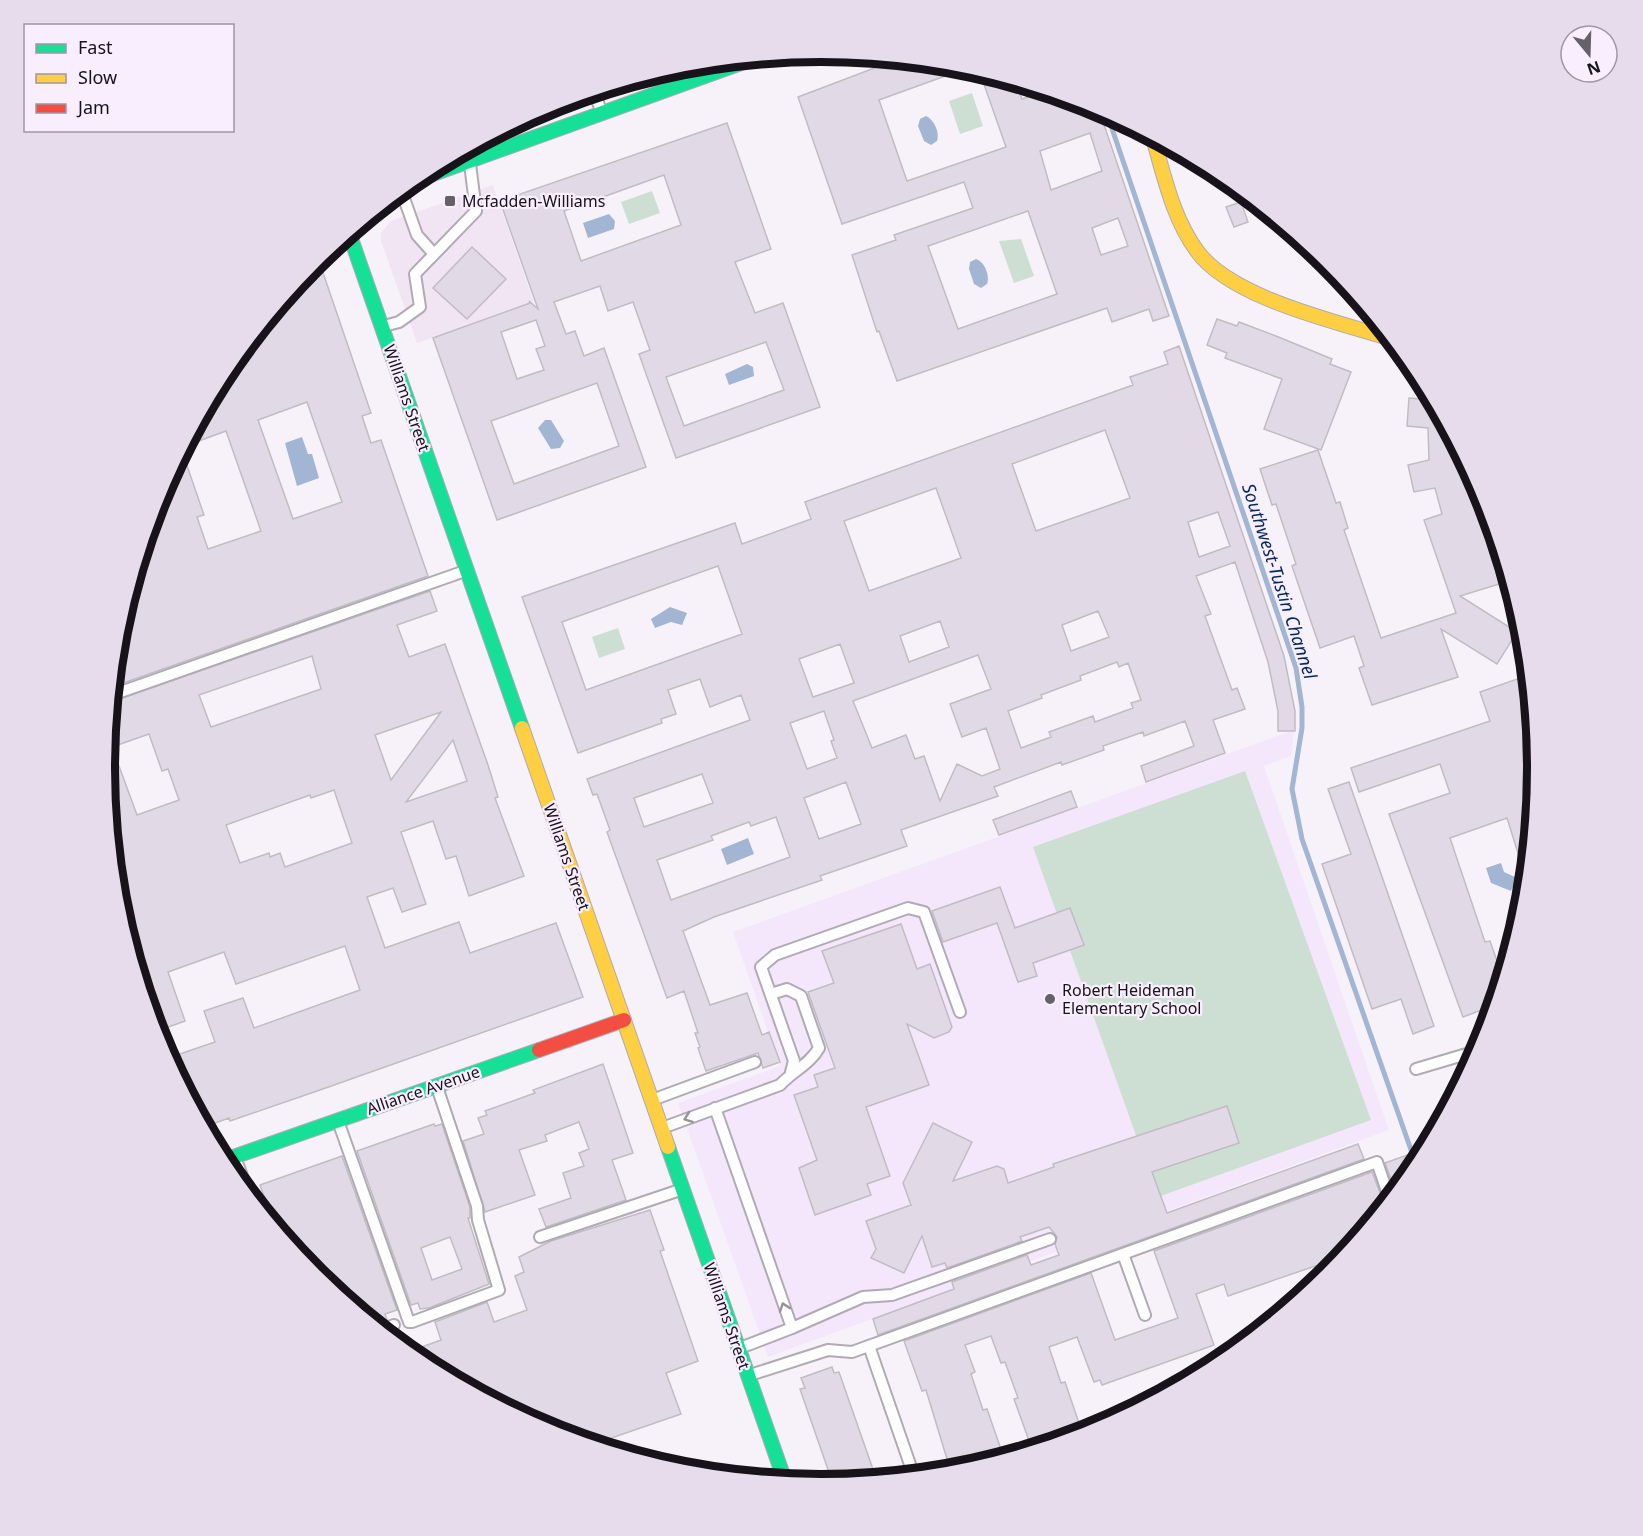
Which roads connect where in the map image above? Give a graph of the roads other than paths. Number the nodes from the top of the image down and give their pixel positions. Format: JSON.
{"nodes":[{"id":1,"x":728,"y":68,"type":"edge"},
{"id":2,"x":597,"y":98,"type":"edge"},
{"id":3,"x":602,"y":113,"type":"junction"},
{"id":4,"x":1156,"y":146,"type":"edge"},
{"id":5,"x":469,"y":161,"type":"junction"},
{"id":6,"x":449,"y":168,"type":"edge"},
{"id":7,"x":404,"y":198,"type":"edge"},
{"id":8,"x":352,"y":241,"type":"edge"},
{"id":9,"x":433,"y":253,"type":"junction"},
{"id":10,"x":382,"y":327,"type":"junction"},
{"id":11,"x":1380,"y":335,"type":"edge"},
{"id":12,"x":467,"y":570,"type":"junction"},
{"id":13,"x":120,"y":692,"type":"edge"},
{"id":14,"x":771,"y":994,"type":"junction"},
{"id":15,"x":960,"y":1012,"type":"dead end"},
{"id":16,"x":624,"y":1020,"type":"junction"},
{"id":17,"x":1467,"y":1054,"type":"edge"},
{"id":18,"x":756,"y":1062,"type":"dead end"},
{"id":19,"x":1416,"y":1069,"type":"dead end"},
{"id":20,"x":791,"y":1072,"type":"junction"},
{"id":21,"x":436,"y":1086,"type":"junction"},
{"id":22,"x":652,"y":1100,"type":"junction"},
{"id":23,"x":715,"y":1108,"type":"junction"},
{"id":24,"x":338,"y":1121,"type":"junction"},
{"id":25,"x":662,"y":1128,"type":"junction"},
{"id":26,"x":232,"y":1158,"type":"edge"},
{"id":27,"x":683,"y":1189,"type":"junction"},
{"id":28,"x":1387,"y":1191,"type":"edge"},
{"id":29,"x":540,"y":1237,"type":"dead end"},
{"id":30,"x":1050,"y":1239,"type":"dead end"},
{"id":31,"x":1123,"y":1254,"type":"junction"},
{"id":32,"x":1145,"y":1315,"type":"dead end"},
{"id":33,"x":394,"y":1325,"type":"dead end"},
{"id":34,"x":388,"y":1327,"type":"edge"},
{"id":35,"x":792,"y":1328,"type":"junction"},
{"id":36,"x":869,"y":1346,"type":"junction"},
{"id":37,"x":739,"y":1348,"type":"junction"},
{"id":38,"x":748,"y":1376,"type":"junction"},
{"id":39,"x":911,"y":1468,"type":"edge"},
{"id":40,"x":782,"y":1473,"type":"edge"}],
"edges":[{"from":1,"to":3,"type":"street"},
{"from":2,"to":3,"type":"lane"},
{"from":3,"to":5,"type":"street"},
{"from":4,"to":11,"type":"street"},
{"from":5,"to":6,"type":"street"},
{"from":5,"to":9,"type":"lane"},
{"from":7,"to":9,"type":"lane"},
{"from":8,"to":10,"type":"street","name":"Williams Street"},
{"from":9,"to":10,"type":"lane"},
{"from":10,"to":12,"type":"street","name":"Williams Street"},
{"from":12,"to":13,"type":"lane"},
{"from":12,"to":16,"type":"street","name":"Williams Street"},
{"from":14,"to":15,"type":"lane"},
{"from":14,"to":20,"type":"lane"},
{"from":14,"to":20,"type":"lane"},
{"from":16,"to":21,"type":"street","name":"Alliance Avenue"},
{"from":16,"to":22,"type":"street","name":"Williams Street"},
{"from":17,"to":19,"type":"lane"},
{"from":18,"to":22,"type":"lane"},
{"from":20,"to":23,"type":"lane"},
{"from":21,"to":24,"type":"street","name":"Alliance Avenue"},
{"from":21,"to":24,"type":"lane"},
{"from":22,"to":25,"type":"street","name":"Williams Street"},
{"from":23,"to":25,"type":"lane","one_way":true},
{"from":35,"to":23,"type":"lane","one_way":true},
{"from":24,"to":26,"type":"street","name":"Alliance Avenue"},
{"from":25,"to":27,"type":"street","name":"Williams Street"},
{"from":27,"to":29,"type":"lane"},
{"from":27,"to":37,"type":"street","name":"Williams Street"},
{"from":28,"to":31,"type":"lane"},
{"from":30,"to":35,"type":"lane"},
{"from":31,"to":32,"type":"lane"},
{"from":31,"to":36,"type":"lane"},
{"from":33,"to":34,"type":"lane"},
{"from":35,"to":37,"type":"lane"},
{"from":36,"to":38,"type":"lane"},
{"from":36,"to":39,"type":"lane"},
{"from":37,"to":38,"type":"street","name":"Williams Street"},
{"from":38,"to":40,"type":"street","name":"Williams Street"}]}
